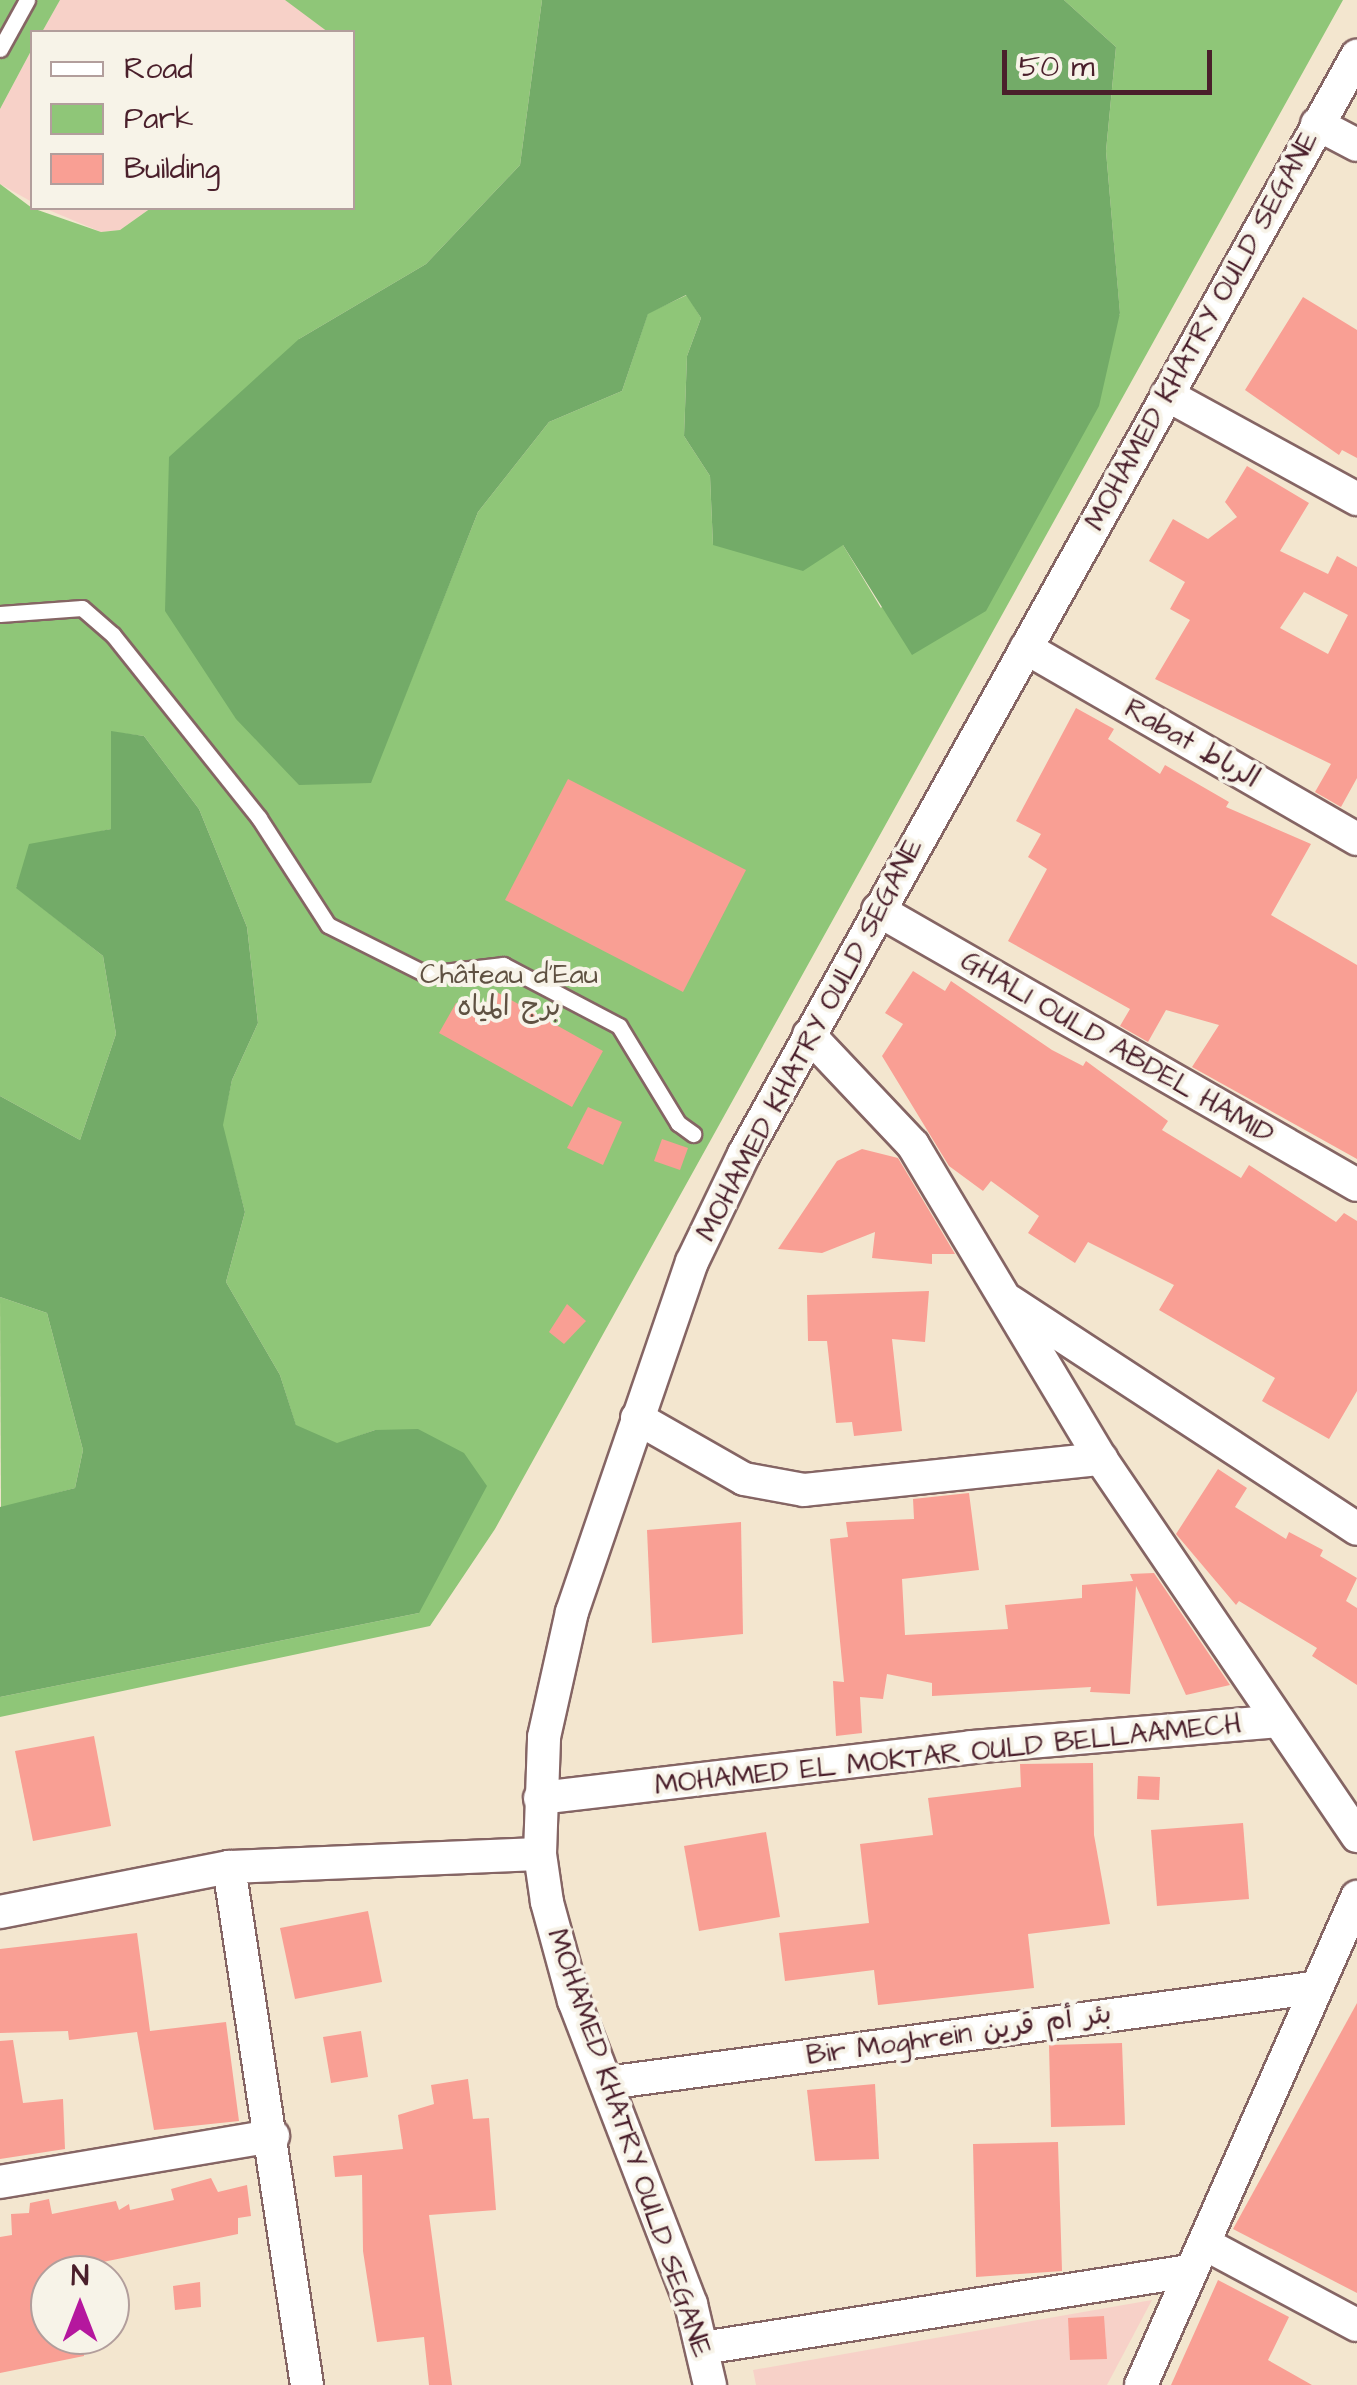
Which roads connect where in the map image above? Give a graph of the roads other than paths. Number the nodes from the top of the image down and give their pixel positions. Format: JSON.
{"nodes":[{"id":1,"x":27,"y":0,"type":"edge"},
{"id":2,"x":0,"y":49,"type":"edge"},
{"id":3,"x":1357,"y":56,"type":"edge"},
{"id":4,"x":1317,"y":124,"type":"junction"},
{"id":5,"x":1357,"y":145,"type":"edge"},
{"id":6,"x":1168,"y":395,"type":"junction"},
{"id":7,"x":1357,"y":499,"type":"edge"},
{"id":8,"x":0,"y":614,"type":"edge"},
{"id":9,"x":1026,"y":648,"type":"junction"},
{"id":10,"x":1357,"y":839,"type":"edge"},
{"id":11,"x":878,"y":910,"type":"junction"},
{"id":12,"x":809,"y":1035,"type":"junction"},
{"id":13,"x":693,"y":1134,"type":"dead end"},
{"id":14,"x":1357,"y":1186,"type":"edge"},
{"id":15,"x":1003,"y":1298,"type":"junction"},
{"id":16,"x":636,"y":1418,"type":"junction"},
{"id":17,"x":1102,"y":1459,"type":"junction"},
{"id":18,"x":1357,"y":1528,"type":"edge"},
{"id":19,"x":1278,"y":1721,"type":"junction"},
{"id":20,"x":540,"y":1798,"type":"junction"},
{"id":21,"x":1357,"y":1836,"type":"edge"},
{"id":22,"x":540,"y":1854,"type":"junction"},
{"id":23,"x":229,"y":1867,"type":"junction"},
{"id":24,"x":1357,"y":1897,"type":"edge"},
{"id":25,"x":0,"y":1912,"type":"edge"},
{"id":26,"x":1312,"y":1988,"type":"junction"},
{"id":27,"x":607,"y":2083,"type":"junction"},
{"id":28,"x":273,"y":2136,"type":"junction"},
{"id":29,"x":0,"y":2182,"type":"edge"},
{"id":30,"x":1197,"y":2258,"type":"junction"},
{"id":31,"x":1357,"y":2325,"type":"edge"},
{"id":32,"x":703,"y":2348,"type":"junction"},
{"id":33,"x":307,"y":2385,"type":"edge"},
{"id":34,"x":710,"y":2385,"type":"edge"},
{"id":35,"x":1141,"y":2385,"type":"edge"}],
"edges":[{"from":1,"to":2,"type":"lane"},
{"from":3,"to":4,"type":"street","name":"MOHAMED KHATRY OULD SEGANE"},
{"from":4,"to":5,"type":"street"},
{"from":4,"to":6,"type":"street","name":"MOHAMED KHATRY OULD SEGANE"},
{"from":6,"to":7,"type":"street"},
{"from":6,"to":9,"type":"street","name":"MOHAMED KHATRY OULD SEGANE"},
{"from":8,"to":13,"type":"lane"},
{"from":9,"to":10,"type":"street","name":"Rabat الرباط"},
{"from":9,"to":11,"type":"street","name":"MOHAMED KHATRY OULD SEGANE"},
{"from":11,"to":12,"type":"street","name":"MOHAMED KHATRY OULD SEGANE"},
{"from":11,"to":14,"type":"street","name":"GHALI OULD ABDEL HAMID"},
{"from":12,"to":15,"type":"street"},
{"from":12,"to":16,"type":"street","name":"MOHAMED KHATRY OULD SEGANE"},
{"from":15,"to":17,"type":"street"},
{"from":15,"to":18,"type":"street"},
{"from":16,"to":17,"type":"street"},
{"from":16,"to":20,"type":"street","name":"MOHAMED KHATRY OULD SEGANE"},
{"from":17,"to":19,"type":"street"},
{"from":19,"to":20,"type":"street","name":"MOHAMED EL MOKTAR OULD BELLAAMECH"},
{"from":19,"to":21,"type":"street","name":"MOHAMED EL MOKTAR OULD BELLAAMECH"},
{"from":20,"to":22,"type":"street","name":"MOHAMED KHATRY OULD SEGANE"},
{"from":22,"to":23,"type":"street"},
{"from":22,"to":27,"type":"street","name":"MOHAMED KHATRY OULD SEGANE"},
{"from":23,"to":25,"type":"street"},
{"from":23,"to":28,"type":"street"},
{"from":24,"to":26,"type":"street"},
{"from":26,"to":27,"type":"street","name":"Bir Moghrein بئر أم قرين"},
{"from":26,"to":30,"type":"street"},
{"from":27,"to":32,"type":"street","name":"MOHAMED KHATRY OULD SEGANE"},
{"from":28,"to":29,"type":"street"},
{"from":28,"to":33,"type":"street"},
{"from":30,"to":31,"type":"street"},
{"from":30,"to":32,"type":"street"},
{"from":30,"to":35,"type":"street"},
{"from":32,"to":34,"type":"street","name":"MOHAMED KHATRY OULD SEGANE"}]}
